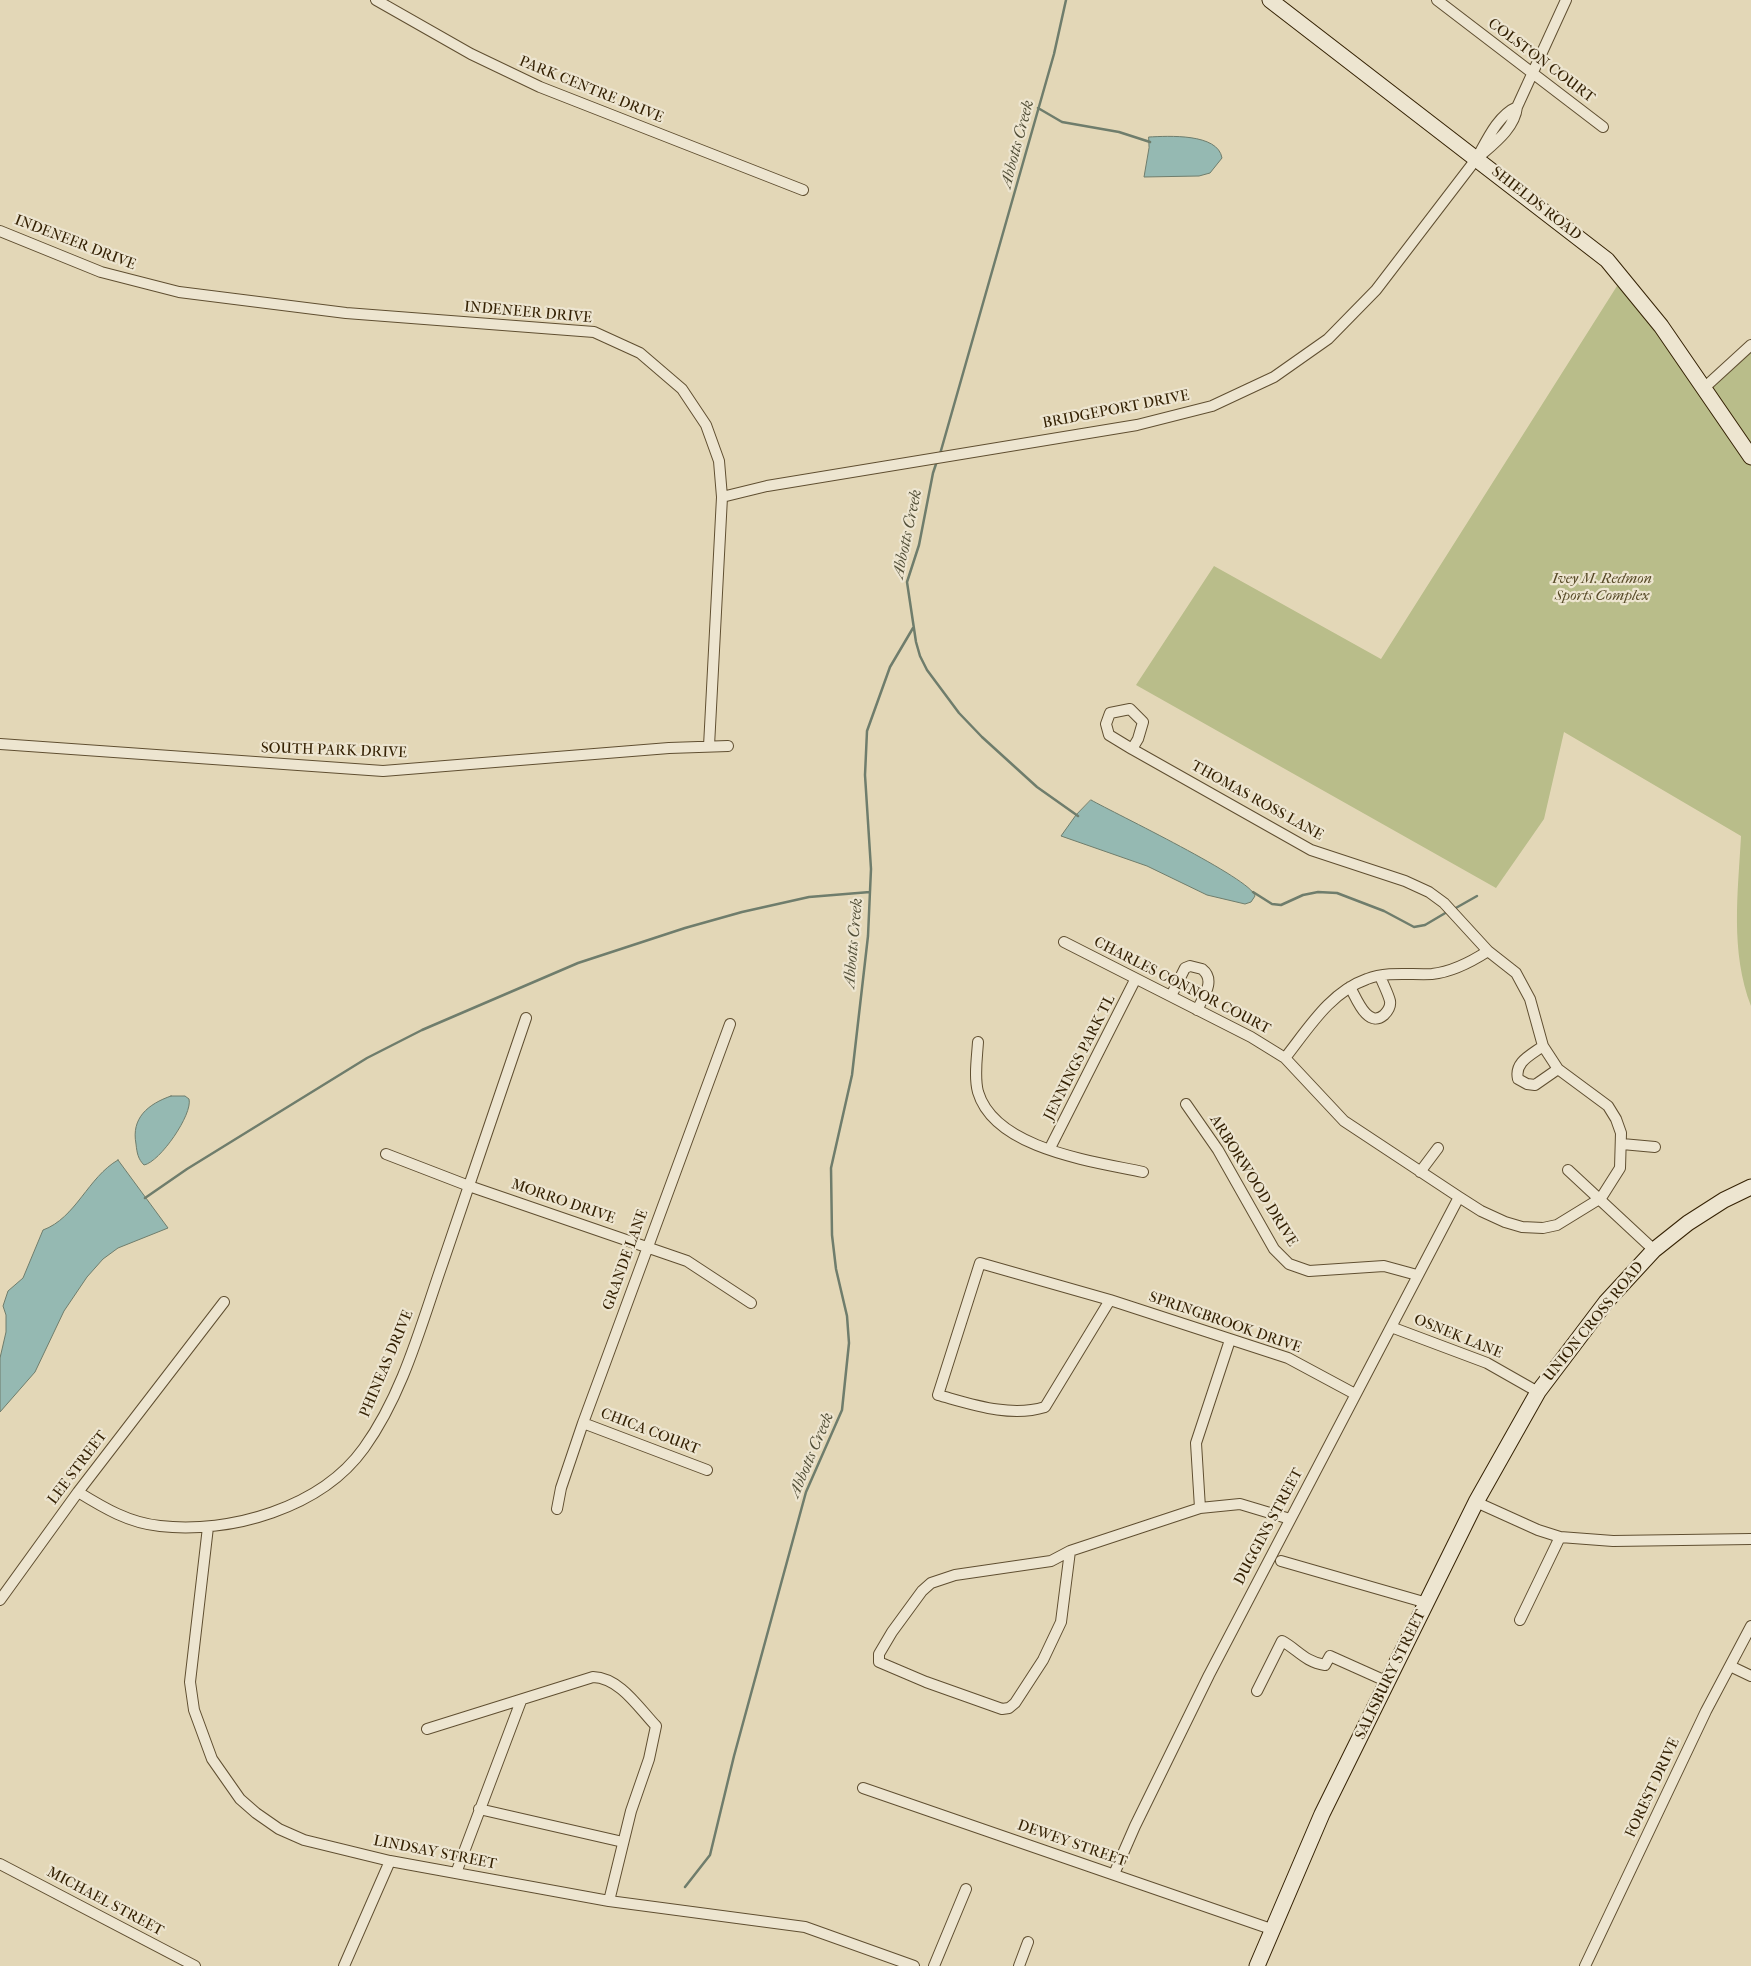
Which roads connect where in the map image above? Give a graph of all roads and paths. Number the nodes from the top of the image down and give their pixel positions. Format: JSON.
{"nodes":[{"id":1,"x":376,"y":0,"type":"edge"},
{"id":2,"x":1270,"y":0,"type":"edge"},
{"id":3,"x":1437,"y":0,"type":"edge"},
{"id":4,"x":1566,"y":0,"type":"edge"},
{"id":5,"x":1533,"y":74,"type":"junction"},
{"id":6,"x":1603,"y":127,"type":"dead end"},
{"id":7,"x":1477,"y":158,"type":"junction"},
{"id":8,"x":803,"y":190,"type":"dead end"},
{"id":9,"x":0,"y":231,"type":"edge"},
{"id":10,"x":1751,"y":346,"type":"edge"},
{"id":11,"x":1704,"y":388,"type":"junction"},
{"id":12,"x":1751,"y":458,"type":"edge"},
{"id":13,"x":722,"y":497,"type":"junction"},
{"id":14,"x":0,"y":744,"type":"edge"},
{"id":15,"x":708,"y":746,"type":"junction"},
{"id":16,"x":728,"y":746,"type":"dead end"},
{"id":17,"x":1132,"y":749,"type":"dead end"},
{"id":18,"x":1064,"y":942,"type":"dead end"},
{"id":19,"x":1488,"y":951,"type":"junction"},
{"id":20,"x":1380,"y":976,"type":"junction"},
{"id":21,"x":1136,"y":980,"type":"junction"},
{"id":22,"x":1350,"y":987,"type":"junction"},
{"id":23,"x":1171,"y":996,"type":"junction"},
{"id":24,"x":1197,"y":1010,"type":"junction"},
{"id":25,"x":526,"y":1018,"type":"dead end"},
{"id":26,"x":730,"y":1024,"type":"dead end"},
{"id":27,"x":978,"y":1042,"type":"dead end"},
{"id":28,"x":1543,"y":1046,"type":"junction"},
{"id":29,"x":1285,"y":1058,"type":"junction"},
{"id":30,"x":1558,"y":1069,"type":"junction"},
{"id":31,"x":1186,"y":1104,"type":"dead end"},
{"id":32,"x":1622,"y":1144,"type":"junction"},
{"id":33,"x":1655,"y":1147,"type":"dead end"},
{"id":34,"x":1050,"y":1148,"type":"junction"},
{"id":35,"x":1438,"y":1148,"type":"dead end"},
{"id":36,"x":386,"y":1154,"type":"dead end"},
{"id":37,"x":1568,"y":1170,"type":"dead end"},
{"id":38,"x":1143,"y":1172,"type":"dead end"},
{"id":39,"x":1420,"y":1172,"type":"junction"},
{"id":40,"x":469,"y":1186,"type":"junction"},
{"id":41,"x":1751,"y":1187,"type":"edge"},
{"id":42,"x":1459,"y":1197,"type":"junction"},
{"id":43,"x":1600,"y":1198,"type":"junction"},
{"id":44,"x":647,"y":1246,"type":"junction"},
{"id":45,"x":1654,"y":1250,"type":"junction"},
{"id":46,"x":1417,"y":1275,"type":"junction"},
{"id":47,"x":1110,"y":1300,"type":"junction"},
{"id":48,"x":224,"y":1302,"type":"dead end"},
{"id":49,"x":751,"y":1304,"type":"dead end"},
{"id":50,"x":1391,"y":1327,"type":"junction"},
{"id":51,"x":1230,"y":1340,"type":"junction"},
{"id":52,"x":1538,"y":1392,"type":"junction"},
{"id":53,"x":1355,"y":1394,"type":"junction"},
{"id":54,"x":583,"y":1423,"type":"junction"},
{"id":55,"x":707,"y":1470,"type":"dead end"},
{"id":56,"x":78,"y":1492,"type":"junction"},
{"id":57,"x":1476,"y":1502,"type":"junction"},
{"id":58,"x":1200,"y":1508,"type":"junction"},
{"id":59,"x":557,"y":1509,"type":"dead end"},
{"id":60,"x":1290,"y":1519,"type":"junction"},
{"id":61,"x":208,"y":1527,"type":"junction"},
{"id":62,"x":1560,"y":1537,"type":"junction"},
{"id":63,"x":1751,"y":1539,"type":"edge"},
{"id":64,"x":1070,"y":1551,"type":"junction"},
{"id":65,"x":1281,"y":1561,"type":"dead end"},
{"id":66,"x":0,"y":1600,"type":"edge"},
{"id":67,"x":1427,"y":1603,"type":"junction"},
{"id":68,"x":1520,"y":1620,"type":"dead end"},
{"id":69,"x":1751,"y":1626,"type":"edge"},
{"id":70,"x":1730,"y":1666,"type":"junction"},
{"id":71,"x":1751,"y":1676,"type":"edge"},
{"id":72,"x":1388,"y":1682,"type":"junction"},
{"id":73,"x":1257,"y":1691,"type":"dead end"},
{"id":74,"x":521,"y":1701,"type":"junction"},
{"id":75,"x":426,"y":1729,"type":"dead end"},
{"id":76,"x":863,"y":1788,"type":"dead end"},
{"id":77,"x":479,"y":1810,"type":"junction"},
{"id":78,"x":623,"y":1842,"type":"junction"},
{"id":79,"x":390,"y":1861,"type":"junction"},
{"id":80,"x":0,"y":1864,"type":"edge"},
{"id":81,"x":456,"y":1872,"type":"junction"},
{"id":82,"x":1114,"y":1874,"type":"junction"},
{"id":83,"x":966,"y":1889,"type":"dead end"},
{"id":84,"x":610,"y":1902,"type":"junction"},
{"id":85,"x":1271,"y":1929,"type":"junction"},
{"id":86,"x":1028,"y":1942,"type":"dead end"},
{"id":87,"x":196,"y":1966,"type":"edge"},
{"id":88,"x":344,"y":1966,"type":"edge"},
{"id":89,"x":914,"y":1966,"type":"edge"},
{"id":90,"x":934,"y":1966,"type":"edge"},
{"id":91,"x":1019,"y":1966,"type":"edge"},
{"id":92,"x":1257,"y":1966,"type":"edge"},
{"id":93,"x":1585,"y":1966,"type":"edge"}],
"edges":[{"from":1,"to":8,"type":"street","name":"PARK CENTRE DRIVE"},
{"from":2,"to":7,"type":"main road","name":"SHIELDS ROAD"},
{"from":3,"to":5,"type":"street","name":"COLSTON COURT"},
{"from":4,"to":5,"type":"street"},
{"from":5,"to":6,"type":"street","name":"COLSTON COURT"},
{"from":5,"to":7,"type":"street","name":"BRIDGEPORT DRIVE"},
{"from":7,"to":11,"type":"main road","name":"SHIELDS ROAD"},
{"from":7,"to":13,"type":"street","name":"BRIDGEPORT DRIVE"},
{"from":9,"to":13,"type":"street","name":"INDENEER DRIVE"},
{"from":10,"to":11,"type":"street"},
{"from":11,"to":12,"type":"main road","name":"SHIELDS ROAD"},
{"from":13,"to":15,"type":"street","name":"INDENEER DRIVE"},
{"from":14,"to":15,"type":"street","name":"SOUTH PARK DRIVE"},
{"from":15,"to":16,"type":"street","name":"SOUTH PARK DRIVE"},
{"from":17,"to":19,"type":"street","name":"THOMAS ROSS LANE"},
{"from":18,"to":21,"type":"street","name":"CHARLES CONNOR COURT"},
{"from":19,"to":20,"type":"street"},
{"from":19,"to":28,"type":"street","name":"THOMAS ROSS LANE"},
{"from":20,"to":22,"type":"street"},
{"from":20,"to":22,"type":"street"},
{"from":21,"to":23,"type":"street","name":"CHARLES CONNOR COURT"},
{"from":21,"to":34,"type":"street","name":"JENNINGS PARK TL"},
{"from":22,"to":29,"type":"street"},
{"from":23,"to":24,"type":"street","name":"CHARLES CONNOR COURT"},
{"from":23,"to":24,"type":"street"},
{"from":24,"to":29,"type":"street","name":"CHARLES CONNOR COURT"},
{"from":25,"to":40,"type":"street","name":"PHINEAS DRIVE"},
{"from":26,"to":44,"type":"street","name":"GRANDE LANE"},
{"from":27,"to":34,"type":"street"},
{"from":28,"to":30,"type":"street","name":"THOMAS ROSS LANE"},
{"from":28,"to":30,"type":"street"},
{"from":29,"to":39,"type":"street","name":"CHARLES CONNOR COURT"},
{"from":30,"to":32,"type":"street","name":"THOMAS ROSS LANE"},
{"from":31,"to":46,"type":"street","name":"ARBORWOOD DRIVE"},
{"from":32,"to":33,"type":"street"},
{"from":32,"to":43,"type":"street","name":"THOMAS ROSS LANE"},
{"from":34,"to":38,"type":"street"},
{"from":35,"to":39,"type":"street"},
{"from":36,"to":40,"type":"street","name":"MORRO DRIVE"},
{"from":37,"to":43,"type":"street"},
{"from":39,"to":42,"type":"street","name":"CHARLES CONNOR COURT"},
{"from":40,"to":44,"type":"street","name":"MORRO DRIVE"},
{"from":40,"to":61,"type":"street","name":"PHINEAS DRIVE"},
{"from":41,"to":45,"type":"main road","name":"UNION CROSS ROAD"},
{"from":42,"to":43,"type":"street","name":"CHARLES CONNOR COURT"},
{"from":42,"to":46,"type":"street","name":"DUGGINS STREET"},
{"from":43,"to":45,"type":"street"},
{"from":44,"to":49,"type":"street","name":"MORRO DRIVE"},
{"from":44,"to":54,"type":"street","name":"GRANDE LANE"},
{"from":45,"to":52,"type":"main road","name":"UNION CROSS ROAD"},
{"from":46,"to":50,"type":"street","name":"DUGGINS STREET"},
{"from":47,"to":47,"type":"street","name":"SPRINGBROOK DRIVE"},
{"from":47,"to":51,"type":"street","name":"SPRINGBROOK DRIVE"},
{"from":48,"to":56,"type":"street","name":"LEE STREET"},
{"from":50,"to":52,"type":"street","name":"OSNEK LANE"},
{"from":50,"to":53,"type":"street","name":"DUGGINS STREET"},
{"from":51,"to":53,"type":"street","name":"SPRINGBROOK DRIVE"},
{"from":51,"to":58,"type":"street"},
{"from":52,"to":57,"type":"main road","name":"SALISBURY STREET"},
{"from":53,"to":60,"type":"street","name":"DUGGINS STREET"},
{"from":54,"to":55,"type":"street","name":"CHICA COURT"},
{"from":54,"to":59,"type":"street","name":"GRANDE LANE"},
{"from":56,"to":61,"type":"street","name":"PHINEAS DRIVE"},
{"from":56,"to":66,"type":"street","name":"LEE STREET"},
{"from":57,"to":62,"type":"street"},
{"from":57,"to":67,"type":"main road","name":"SALISBURY STREET"},
{"from":58,"to":60,"type":"street"},
{"from":58,"to":64,"type":"street"},
{"from":60,"to":82,"type":"street","name":"DUGGINS STREET"},
{"from":61,"to":79,"type":"street","name":"LINDSAY STREET"},
{"from":62,"to":63,"type":"street"},
{"from":62,"to":68,"type":"street"},
{"from":64,"to":64,"type":"street"},
{"from":65,"to":67,"type":"street"},
{"from":67,"to":72,"type":"main road","name":"SALISBURY STREET"},
{"from":69,"to":70,"type":"street","name":"FOREST DRIVE"},
{"from":70,"to":71,"type":"street"},
{"from":70,"to":93,"type":"street","name":"FOREST DRIVE"},
{"from":72,"to":73,"type":"street"},
{"from":72,"to":85,"type":"main road","name":"SALISBURY STREET"},
{"from":74,"to":75,"type":"street"},
{"from":74,"to":77,"type":"street"},
{"from":74,"to":78,"type":"street"},
{"from":76,"to":82,"type":"street","name":"DEWEY STREET"},
{"from":77,"to":78,"type":"street"},
{"from":77,"to":81,"type":"street"},
{"from":78,"to":84,"type":"street"},
{"from":79,"to":81,"type":"street","name":"LINDSAY STREET"},
{"from":79,"to":88,"type":"street"},
{"from":80,"to":87,"type":"street","name":"MICHAEL STREET"},
{"from":81,"to":84,"type":"street","name":"LINDSAY STREET"},
{"from":82,"to":85,"type":"street","name":"DEWEY STREET"},
{"from":83,"to":90,"type":"street"},
{"from":84,"to":89,"type":"street","name":"LINDSAY STREET"},
{"from":85,"to":92,"type":"main road","name":"SALISBURY STREET"},
{"from":86,"to":91,"type":"street"}]}
